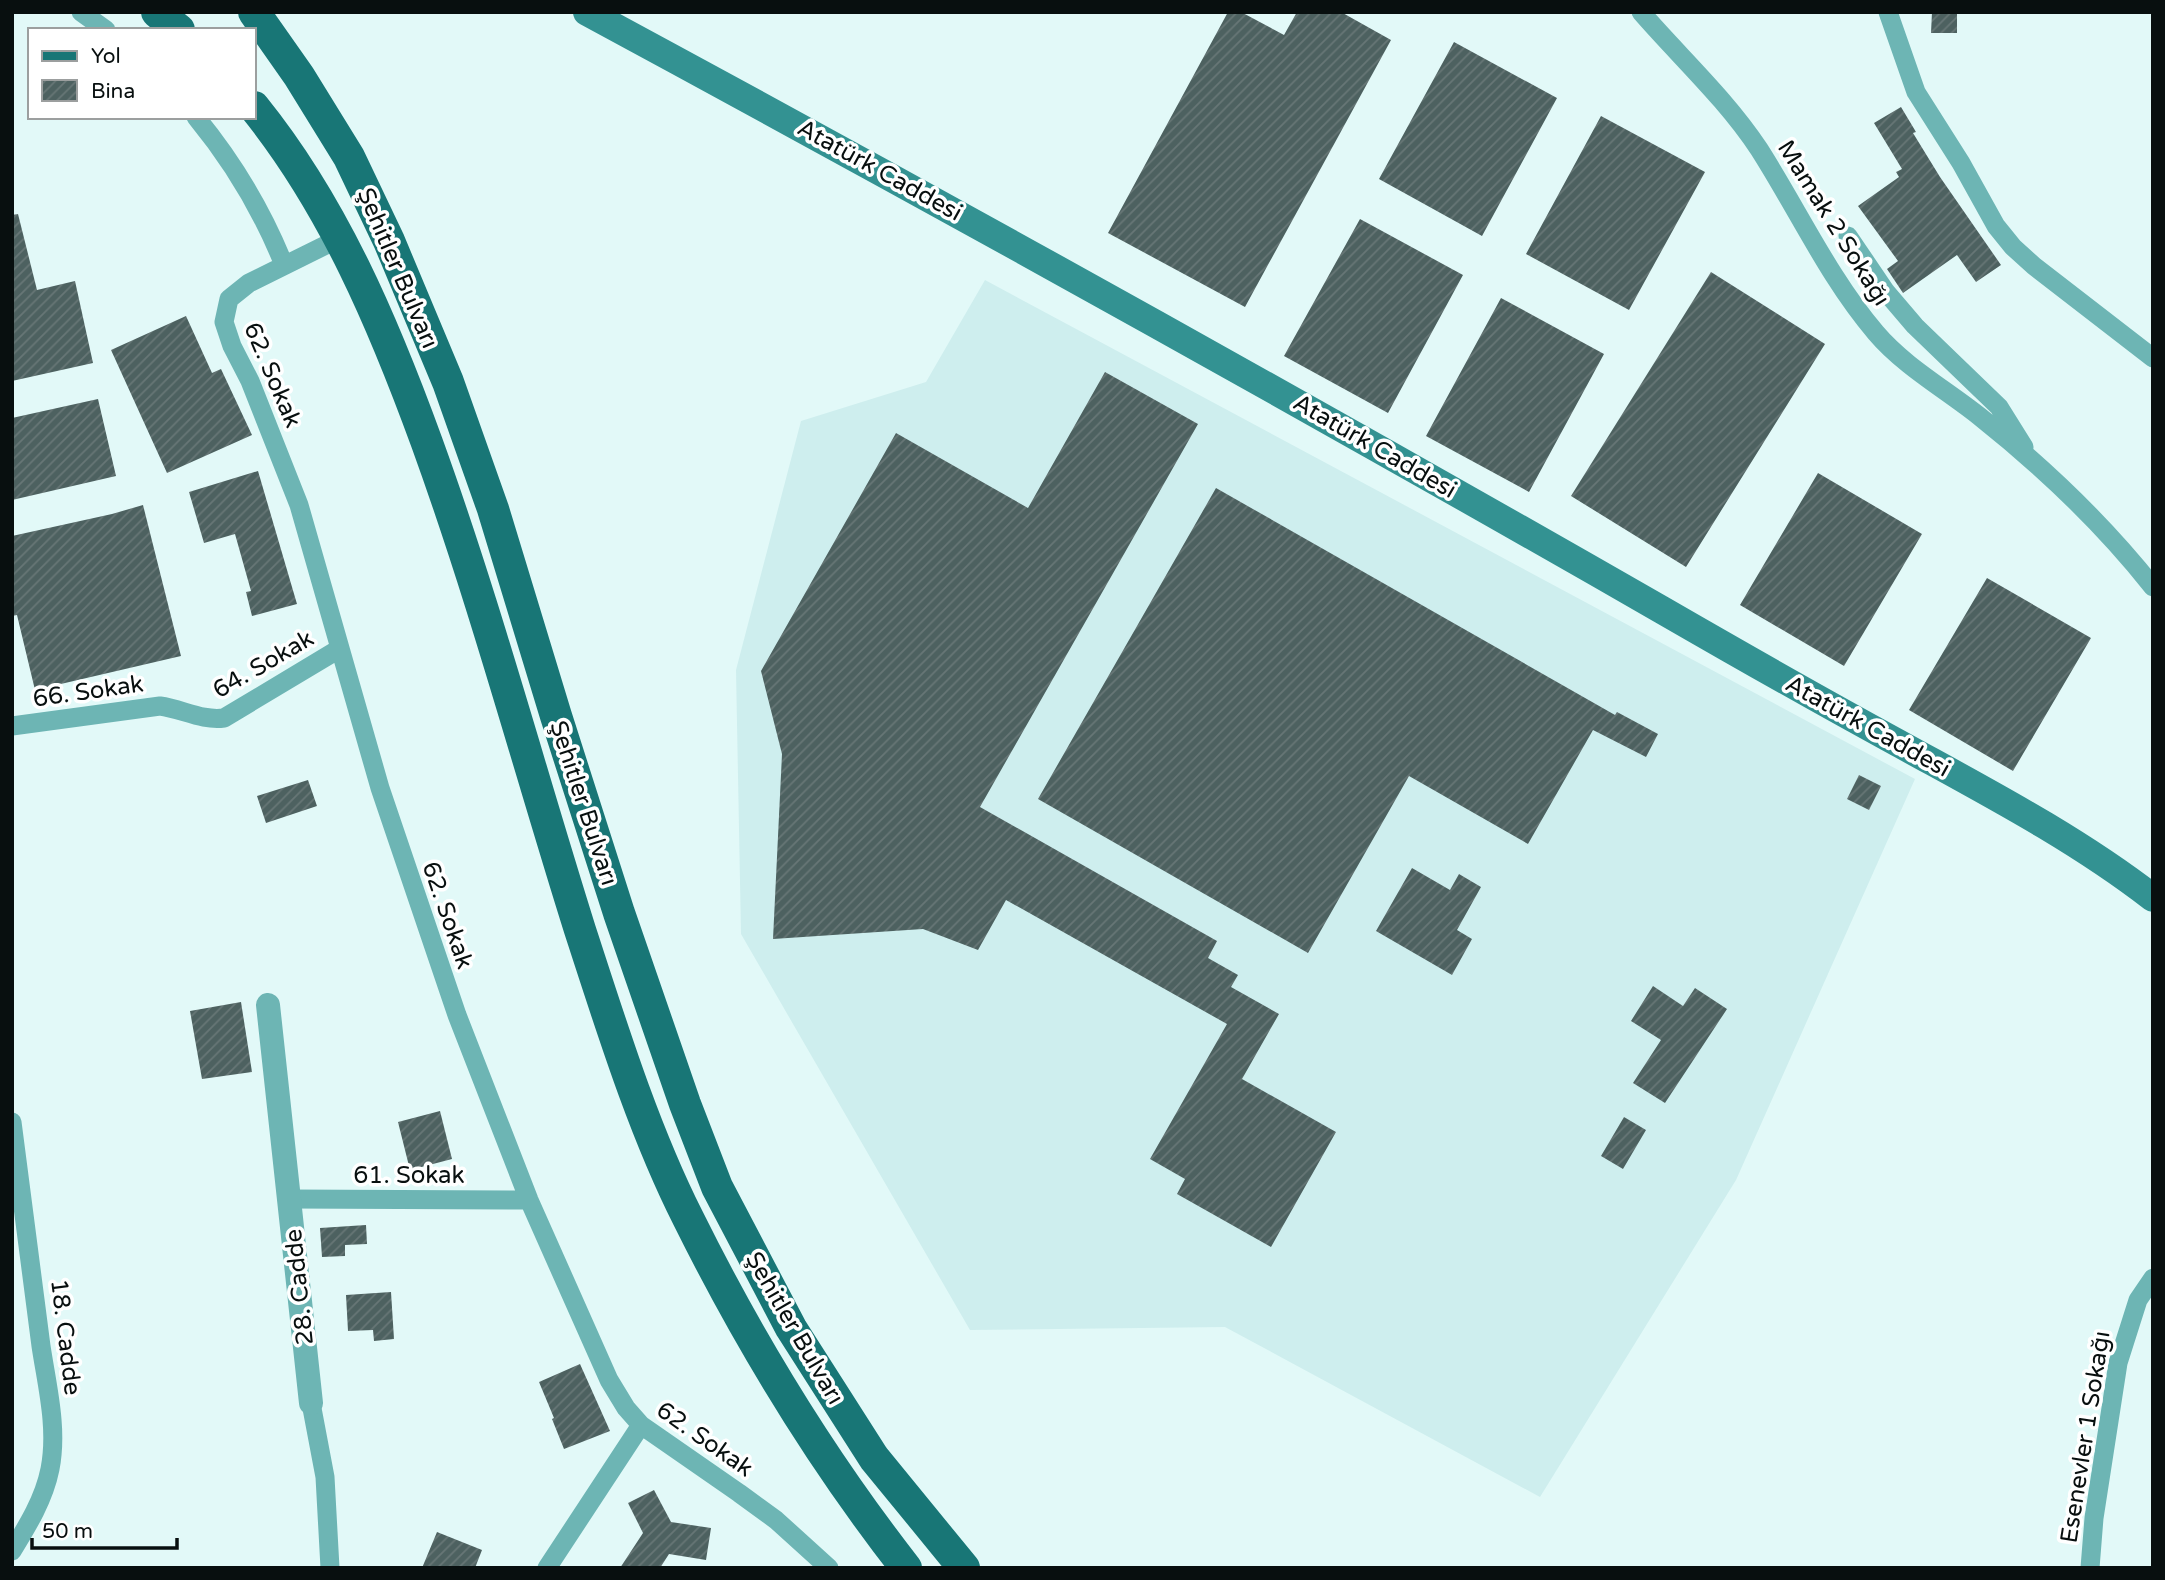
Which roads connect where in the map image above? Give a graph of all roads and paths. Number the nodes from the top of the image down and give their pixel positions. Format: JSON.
{"nodes":[{"id":1,"x":81,"y":12,"type":"edge"},
{"id":2,"x":157,"y":12,"type":"edge"},
{"id":3,"x":254,"y":12,"type":"edge"},
{"id":4,"x":587,"y":12,"type":"edge"},
{"id":5,"x":1641,"y":12,"type":"edge"},
{"id":6,"x":1888,"y":12,"type":"edge"},
{"id":7,"x":103,"y":28,"type":"edge"},
{"id":8,"x":176,"y":28,"type":"edge"},
{"id":9,"x":256,"y":109,"type":"edge"},
{"id":10,"x":198,"y":119,"type":"edge"},
{"id":11,"x":1848,"y":236,"type":"dead end"},
{"id":12,"x":340,"y":238,"type":"junction"},
{"id":13,"x":284,"y":265,"type":"junction"},
{"id":14,"x":2153,"y":358,"type":"edge"},
{"id":15,"x":2030,"y":458,"type":"junction"},
{"id":16,"x":2153,"y":587,"type":"edge"},
{"id":17,"x":339,"y":649,"type":"junction"},
{"id":18,"x":211,"y":719,"type":"joint"},
{"id":19,"x":12,"y":726,"type":"edge"},
{"id":20,"x":2153,"y":898,"type":"edge"},
{"id":21,"x":268,"y":1005,"type":"dead end"},
{"id":22,"x":12,"y":1122,"type":"edge"},
{"id":23,"x":289,"y":1199,"type":"junction"},
{"id":24,"x":529,"y":1200,"type":"junction"},
{"id":25,"x":2153,"y":1278,"type":"edge"},
{"id":26,"x":311,"y":1403,"type":"joint"},
{"id":27,"x":641,"y":1425,"type":"junction"},
{"id":28,"x":12,"y":1551,"type":"edge"},
{"id":29,"x":330,"y":1568,"type":"edge"},
{"id":30,"x":547,"y":1568,"type":"edge"},
{"id":31,"x":830,"y":1568,"type":"edge"},
{"id":32,"x":906,"y":1568,"type":"edge"},
{"id":33,"x":964,"y":1568,"type":"edge"},
{"id":34,"x":2090,"y":1568,"type":"edge"}],
"edges":[{"from":1,"to":7,"type":"street"},
{"from":2,"to":8,"type":"main road"},
{"from":3,"to":33,"type":"main road","name":"Şehitler Bulvarı"},
{"from":4,"to":20,"type":"main road","name":"Atatürk Caddesi"},
{"from":5,"to":15,"type":"street","name":"Mamak 2 Sokağı"},
{"from":6,"to":14,"type":"street"},
{"from":9,"to":12,"type":"main road","name":"Şehitler Bulvarı"},
{"from":10,"to":13,"type":"street"},
{"from":11,"to":15,"type":"street"},
{"from":12,"to":13,"type":"street","name":"62. Sokak"},
{"from":12,"to":32,"type":"main road","name":"Şehitler Bulvarı"},
{"from":13,"to":17,"type":"street","name":"62. Sokak"},
{"from":15,"to":16,"type":"street","name":"Mamak 2 Sokağı"},
{"from":17,"to":18,"type":"street","name":"64. Sokak"},
{"from":17,"to":24,"type":"street","name":"62. Sokak"},
{"from":18,"to":19,"type":"street","name":"66. Sokak"},
{"from":21,"to":23,"type":"street","name":"28. Cadde"},
{"from":22,"to":28,"type":"street","name":"18. Cadde"},
{"from":23,"to":24,"type":"street","name":"61. Sokak"},
{"from":23,"to":26,"type":"street","name":"28. Cadde"},
{"from":24,"to":27,"type":"street","name":"62. Sokak"},
{"from":25,"to":34,"type":"street","name":"Esenevler 1 Sokağı"},
{"from":26,"to":29,"type":"street","name":"28. Cadde"},
{"from":27,"to":30,"type":"street"},
{"from":27,"to":31,"type":"street","name":"62. Sokak"}]}
